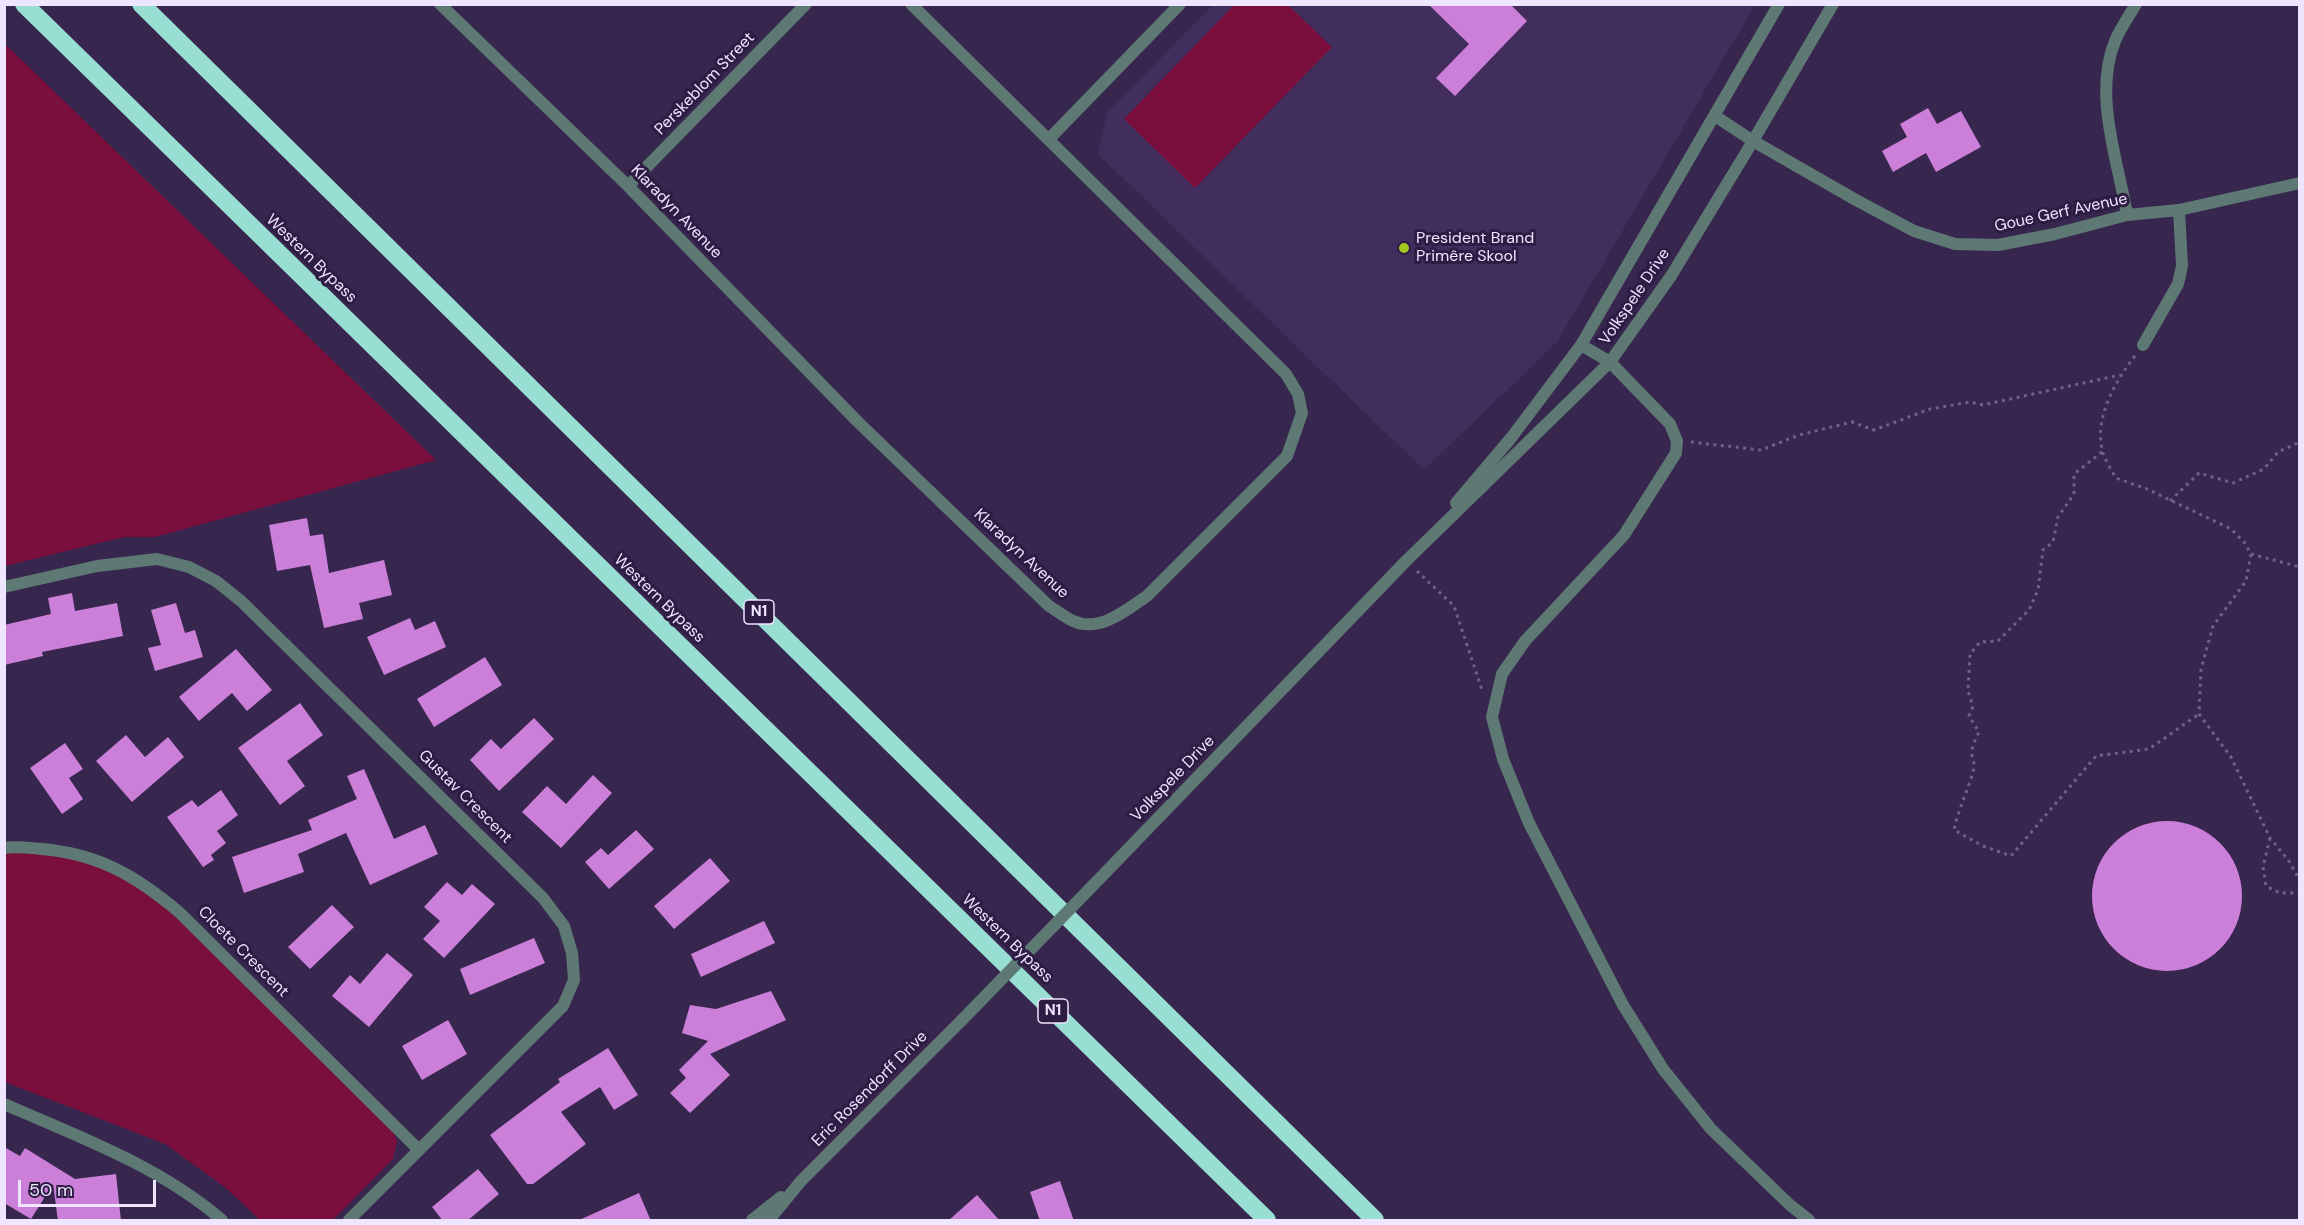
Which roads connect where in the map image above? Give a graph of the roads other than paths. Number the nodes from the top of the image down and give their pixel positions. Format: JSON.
{"nodes":[{"id":1,"x":24,"y":4,"type":"edge"},
{"id":2,"x":141,"y":4,"type":"edge"},
{"id":3,"x":440,"y":4,"type":"edge"},
{"id":4,"x":806,"y":4,"type":"edge"},
{"id":5,"x":910,"y":4,"type":"edge"},
{"id":6,"x":1180,"y":4,"type":"edge"},
{"id":7,"x":1779,"y":4,"type":"edge"},
{"id":8,"x":1833,"y":4,"type":"edge"},
{"id":9,"x":2136,"y":4,"type":"edge"},
{"id":10,"x":1714,"y":116,"type":"junction"},
{"id":11,"x":1049,"y":139,"type":"junction"},
{"id":12,"x":1753,"y":141,"type":"junction"},
{"id":13,"x":2300,"y":183,"type":"edge"},
{"id":14,"x":628,"y":186,"type":"junction"},
{"id":15,"x":2179,"y":210,"type":"junction"},
{"id":16,"x":2127,"y":215,"type":"junction"},
{"id":17,"x":1581,"y":345,"type":"junction"},
{"id":18,"x":2143,"y":345,"type":"road end"},
{"id":19,"x":1610,"y":362,"type":"junction"},
{"id":20,"x":1406,"y":561,"type":"junction"},
{"id":21,"x":4,"y":587,"type":"edge"},
{"id":22,"x":4,"y":848,"type":"edge"},
{"id":23,"x":962,"y":1020,"type":"joint"},
{"id":24,"x":4,"y":1104,"type":"edge"},
{"id":25,"x":419,"y":1150,"type":"junction"},
{"id":26,"x":801,"y":1181,"type":"junction"},
{"id":27,"x":222,"y":1221,"type":"edge"},
{"id":28,"x":349,"y":1221,"type":"edge"},
{"id":29,"x":752,"y":1221,"type":"edge"},
{"id":30,"x":769,"y":1221,"type":"edge"},
{"id":31,"x":1267,"y":1221,"type":"edge"},
{"id":32,"x":1375,"y":1221,"type":"edge"},
{"id":33,"x":1809,"y":1221,"type":"edge"}],
"edges":[{"from":1,"to":31,"type":"highway","name":"Western Bypass","number":"N1"},
{"from":2,"to":32,"type":"highway","number":"N1"},
{"from":3,"to":14,"type":"street","name":"Klaradyn Avenue"},
{"from":4,"to":14,"type":"street","name":"Perskeblom Street"},
{"from":5,"to":11,"type":"street","name":"Klaradyn Avenue"},
{"from":6,"to":11,"type":"street"},
{"from":7,"to":10,"type":"street","name":"Volkspele Drive"},
{"from":8,"to":12,"type":"street","name":"Volkspele Drive"},
{"from":9,"to":16,"type":"street"},
{"from":10,"to":12,"type":"street","name":"Goue Gerf Avenue"},
{"from":10,"to":17,"type":"street","name":"Volkspele Drive"},
{"from":11,"to":14,"type":"street","name":"Klaradyn Avenue"},
{"from":12,"to":16,"type":"street","name":"Goue Gerf Avenue"},
{"from":12,"to":19,"type":"street","name":"Volkspele Drive"},
{"from":13,"to":15,"type":"street","name":"Goue Gerf Avenue"},
{"from":15,"to":16,"type":"street","name":"Goue Gerf Avenue"},
{"from":15,"to":18,"type":"street"},
{"from":17,"to":19,"type":"street"},
{"from":17,"to":20,"type":"street","name":"Volkspele Drive"},
{"from":19,"to":20,"type":"street","name":"Volkspele Drive"},
{"from":19,"to":33,"type":"street"},
{"from":20,"to":23,"type":"street","name":"Volkspele Drive","bridge":true},
{"from":21,"to":25,"type":"street","name":"Gustav Crescent"},
{"from":22,"to":25,"type":"street","name":"Cloete Crescent"},
{"from":23,"to":26,"type":"street","name":"Eric Rosendorff Drive"},
{"from":24,"to":27,"type":"street"},
{"from":25,"to":28,"type":"street","name":"Gustav Crescent"},
{"from":26,"to":29,"type":"street","name":"Eric Rosendorff Drive"},
{"from":26,"to":30,"type":"street","name":"Eric Rosendorff Drive"}]}
